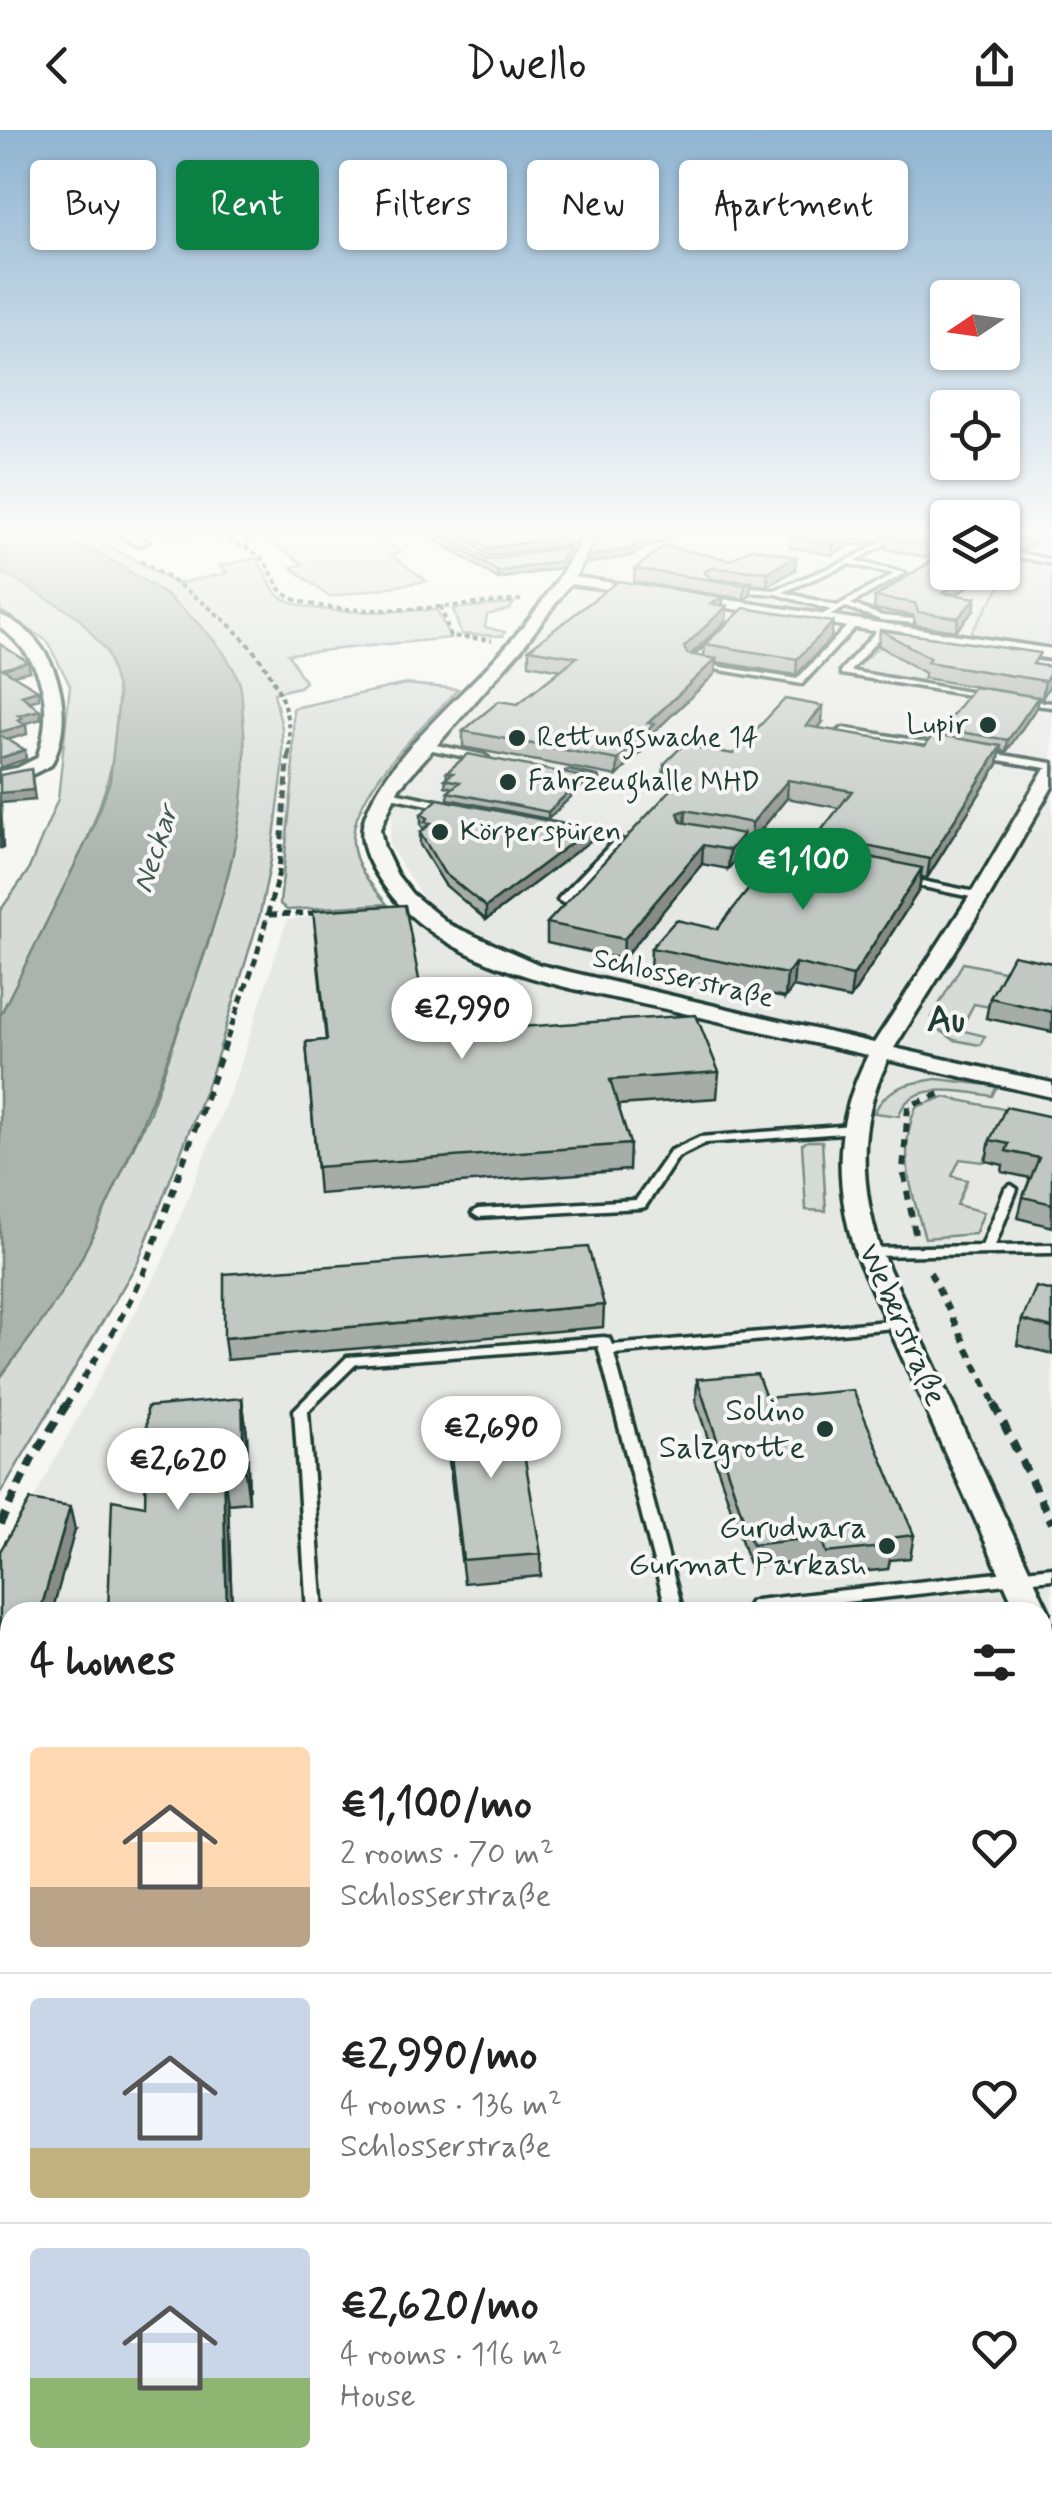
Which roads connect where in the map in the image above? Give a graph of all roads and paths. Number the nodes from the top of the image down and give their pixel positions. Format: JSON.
{"nodes":[{"id":1,"x":29,"y":642,"type":"edge"},
{"id":2,"x":245,"y":642,"type":"edge"},
{"id":3,"x":518,"y":642,"type":"edge"},
{"id":4,"x":714,"y":642,"type":"edge"},
{"id":5,"x":837,"y":642,"type":"edge"},
{"id":6,"x":871,"y":642,"type":"edge"},
{"id":7,"x":929,"y":642,"type":"edge"},
{"id":8,"x":956,"y":642,"type":"edge"},
{"id":9,"x":1052,"y":654,"type":"edge"},
{"id":10,"x":1052,"y":665,"type":"edge"},
{"id":11,"x":927,"y":696,"type":"dead end"},
{"id":12,"x":1052,"y":705,"type":"edge"},
{"id":13,"x":1052,"y":714,"type":"edge"},
{"id":14,"x":844,"y":731,"type":"edge"},
{"id":15,"x":426,"y":746,"type":"junction"},
{"id":16,"x":957,"y":750,"type":"edge"},
{"id":17,"x":976,"y":754,"type":"edge"},
{"id":18,"x":501,"y":761,"type":"edge"},
{"id":19,"x":1052,"y":769,"type":"edge"},
{"id":20,"x":557,"y":773,"type":"edge"},
{"id":21,"x":0,"y":776,"type":"edge"},
{"id":22,"x":594,"y":780,"type":"edge"},
{"id":23,"x":384,"y":794,"type":"junction"},
{"id":24,"x":456,"y":808,"type":"edge"},
{"id":25,"x":566,"y":830,"type":"edge"},
{"id":26,"x":721,"y":842,"type":"edge"},
{"id":27,"x":814,"y":862,"type":"edge"},
{"id":28,"x":888,"y":877,"type":"edge"},
{"id":29,"x":980,"y":896,"type":"junction"},
{"id":30,"x":562,"y":900,"type":"edge"},
{"id":31,"x":323,"y":912,"type":"edge"},
{"id":32,"x":270,"y":915,"type":"junction"},
{"id":33,"x":883,"y":1052,"type":"junction"},
{"id":34,"x":1052,"y":1090,"type":"edge"},
{"id":35,"x":852,"y":1130,"type":"junction"},
{"id":36,"x":1011,"y":1188,"type":"dead end"},
{"id":37,"x":478,"y":1213,"type":"dead end"},
{"id":38,"x":988,"y":1248,"type":"junction"},
{"id":39,"x":1052,"y":1249,"type":"edge"},
{"id":40,"x":868,"y":1252,"type":"junction"},
{"id":41,"x":900,"y":1324,"type":"junction"},
{"id":42,"x":607,"y":1350,"type":"junction"},
{"id":43,"x":0,"y":1524,"type":"edge"},
{"id":44,"x":1052,"y":1572,"type":"edge"},
{"id":45,"x":1018,"y":1576,"type":"junction"},
{"id":46,"x":315,"y":1602,"type":"edge"},
{"id":47,"x":672,"y":1602,"type":"edge"},
{"id":48,"x":791,"y":1602,"type":"edge"},
{"id":49,"x":1029,"y":1602,"type":"edge"}],
"edges":[{"from":1,"to":21,"type":"street"},
{"from":2,"to":32,"type":"path"},
{"from":3,"to":15,"type":"street","name":"Schlosserstraße"},
{"from":4,"to":5,"type":"lane"},
{"from":6,"to":11,"type":"lane"},
{"from":7,"to":10,"type":"lane"},
{"from":8,"to":9,"type":"street"},
{"from":12,"to":13,"type":"lane"},
{"from":14,"to":16,"type":"lane"},
{"from":15,"to":18,"type":"lane"},
{"from":15,"to":23,"type":"street","name":"Schlosserstraße"},
{"from":17,"to":19,"type":"lane"},
{"from":19,"to":29,"type":"street","name":"Weberstraße"},
{"from":20,"to":22,"type":"lane"},
{"from":23,"to":24,"type":"lane"},
{"from":23,"to":33,"type":"street","name":"Schlosserstraße"},
{"from":25,"to":30,"type":"lane"},
{"from":26,"to":27,"type":"lane"},
{"from":28,"to":29,"type":"lane"},
{"from":29,"to":33,"type":"street","name":"Weberstraße"},
{"from":31,"to":32,"type":"path"},
{"from":32,"to":43,"type":"path"},
{"from":33,"to":34,"type":"street","name":"Schlosserstraße"},
{"from":33,"to":35,"type":"street","name":"Weberstraße"},
{"from":35,"to":37,"type":"lane"},
{"from":35,"to":40,"type":"street","name":"Weberstraße"},
{"from":36,"to":38,"type":"lane"},
{"from":38,"to":39,"type":"lane"},
{"from":38,"to":40,"type":"lane"},
{"from":40,"to":41,"type":"street","name":"Weberstraße"},
{"from":41,"to":42,"type":"lane"},
{"from":41,"to":45,"type":"street","name":"Weberstraße"},
{"from":42,"to":46,"type":"lane"},
{"from":42,"to":47,"type":"lane"},
{"from":44,"to":45,"type":"lane"},
{"from":45,"to":48,"type":"lane"},
{"from":45,"to":49,"type":"street","name":"Weberstraße"}]}
